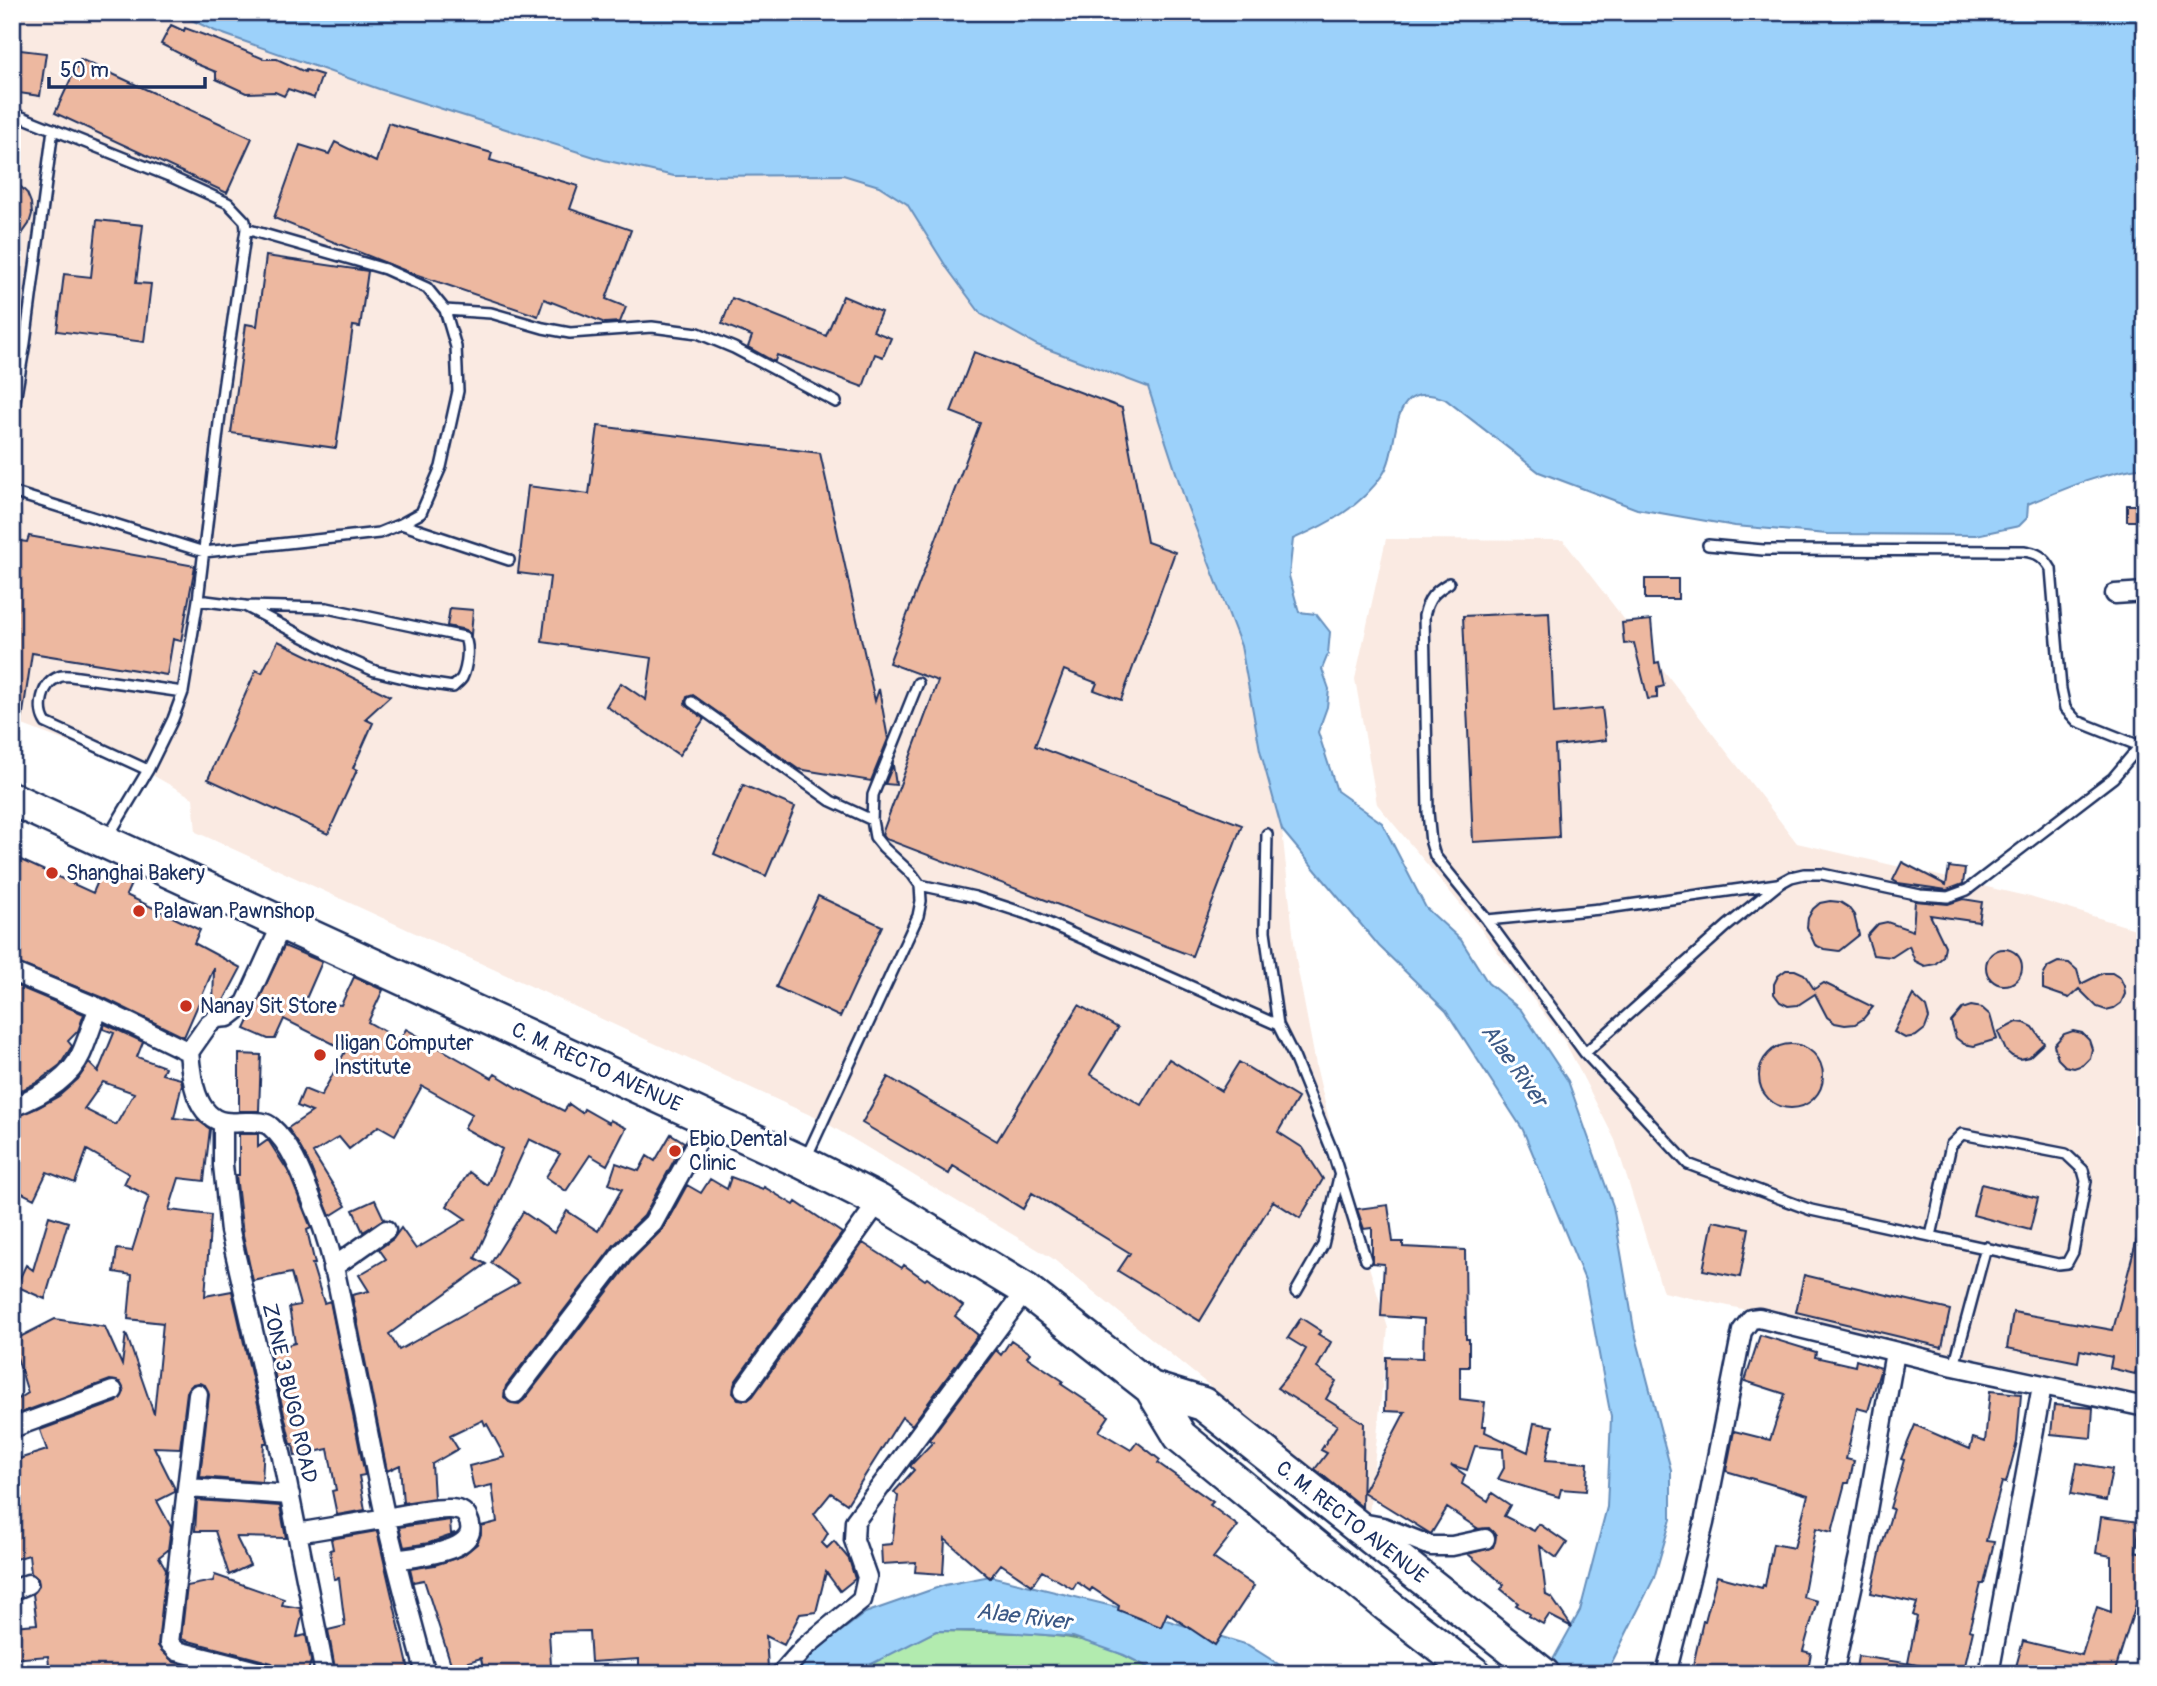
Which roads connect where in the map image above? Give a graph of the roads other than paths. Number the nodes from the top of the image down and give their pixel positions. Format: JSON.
{"nodes":[{"id":1,"x":12,"y":113,"type":"edge"},
{"id":2,"x":53,"y":129,"type":"junction"},
{"id":3,"x":247,"y":229,"type":"junction"},
{"id":4,"x":445,"y":310,"type":"junction"},
{"id":5,"x":836,"y":402,"type":"dead end"},
{"id":6,"x":12,"y":418,"type":"edge"},
{"id":7,"x":12,"y":492,"type":"edge"},
{"id":8,"x":401,"y":524,"type":"junction"},
{"id":9,"x":1708,"y":545,"type":"dead end"},
{"id":10,"x":204,"y":552,"type":"junction"},
{"id":11,"x":509,"y":560,"type":"dead end"},
{"id":12,"x":1449,"y":583,"type":"dead end"},
{"id":13,"x":2145,"y":592,"type":"edge"},
{"id":14,"x":2115,"y":594,"type":"dead end"},
{"id":15,"x":198,"y":600,"type":"junction"},
{"id":16,"x":245,"y":606,"type":"junction"},
{"id":17,"x":918,"y":683,"type":"dead end"},
{"id":18,"x":183,"y":692,"type":"junction"},
{"id":19,"x":692,"y":702,"type":"dead end"},
{"id":20,"x":2142,"y":743,"type":"edge"},
{"id":21,"x":148,"y":770,"type":"junction"},
{"id":22,"x":15,"y":808,"type":"edge"},
{"id":23,"x":872,"y":820,"type":"junction"},
{"id":24,"x":1267,"y":834,"type":"dead end"},
{"id":25,"x":106,"y":841,"type":"junction"},
{"id":26,"x":1780,"y":883,"type":"junction"},
{"id":27,"x":920,"y":885,"type":"junction"},
{"id":28,"x":1487,"y":920,"type":"junction"},
{"id":29,"x":283,"y":922,"type":"junction"},
{"id":30,"x":12,"y":972,"type":"edge"},
{"id":31,"x":99,"y":1007,"type":"junction"},
{"id":32,"x":1278,"y":1026,"type":"junction"},
{"id":33,"x":189,"y":1052,"type":"junction"},
{"id":34,"x":1585,"y":1053,"type":"junction"},
{"id":35,"x":12,"y":1107,"type":"edge"},
{"id":36,"x":710,"y":1119,"type":"junction"},
{"id":37,"x":223,"y":1122,"type":"junction"},
{"id":38,"x":804,"y":1163,"type":"junction"},
{"id":39,"x":1340,"y":1175,"type":"junction"},
{"id":40,"x":879,"y":1201,"type":"junction"},
{"id":41,"x":386,"y":1230,"type":"dead end"},
{"id":42,"x":1931,"y":1236,"type":"junction"},
{"id":43,"x":1986,"y":1247,"type":"junction"},
{"id":44,"x":1366,"y":1260,"type":"dead end"},
{"id":45,"x":332,"y":1268,"type":"junction"},
{"id":46,"x":1026,"y":1290,"type":"junction"},
{"id":47,"x":1296,"y":1292,"type":"dead end"},
{"id":48,"x":1895,"y":1352,"type":"junction"},
{"id":49,"x":1954,"y":1366,"type":"junction"},
{"id":50,"x":2042,"y":1386,"type":"junction"},
{"id":51,"x":1152,"y":1388,"type":"junction"},
{"id":52,"x":744,"y":1389,"type":"dead end"},
{"id":53,"x":113,"y":1391,"type":"dead end"},
{"id":54,"x":515,"y":1392,"type":"dead end"},
{"id":55,"x":198,"y":1394,"type":"dead end"},
{"id":56,"x":2145,"y":1407,"type":"edge"},
{"id":57,"x":12,"y":1428,"type":"edge"},
{"id":58,"x":188,"y":1488,"type":"junction"},
{"id":59,"x":290,"y":1495,"type":"junction"},
{"id":60,"x":386,"y":1518,"type":"junction"},
{"id":61,"x":1352,"y":1521,"type":"junction"},
{"id":62,"x":297,"y":1533,"type":"junction"},
{"id":63,"x":1485,"y":1539,"type":"dead end"},
{"id":64,"x":396,"y":1560,"type":"junction"},
{"id":65,"x":269,"y":1674,"type":"edge"},
{"id":66,"x":325,"y":1674,"type":"edge"},
{"id":67,"x":426,"y":1674,"type":"edge"},
{"id":68,"x":781,"y":1674,"type":"edge"},
{"id":69,"x":1475,"y":1674,"type":"edge"},
{"id":70,"x":1543,"y":1674,"type":"edge"},
{"id":71,"x":1666,"y":1674,"type":"edge"},
{"id":72,"x":1833,"y":1674,"type":"edge"},
{"id":73,"x":1989,"y":1674,"type":"edge"}],
"edges":[{"from":1,"to":2,"type":"lane"},
{"from":2,"to":3,"type":"lane"},
{"from":2,"to":6,"type":"lane"},
{"from":3,"to":4,"type":"lane"},
{"from":3,"to":10,"type":"lane"},
{"from":4,"to":5,"type":"lane"},
{"from":4,"to":8,"type":"lane"},
{"from":7,"to":10,"type":"lane"},
{"from":8,"to":10,"type":"lane"},
{"from":8,"to":11,"type":"lane"},
{"from":9,"to":20,"type":"lane"},
{"from":10,"to":15,"type":"lane"},
{"from":12,"to":28,"type":"lane"},
{"from":13,"to":14,"type":"street"},
{"from":15,"to":16,"type":"lane"},
{"from":15,"to":18,"type":"lane"},
{"from":16,"to":16,"type":"lane"},
{"from":17,"to":23,"type":"lane"},
{"from":18,"to":21,"type":"lane"},
{"from":18,"to":21,"type":"lane"},
{"from":19,"to":23,"type":"lane"},
{"from":20,"to":26,"type":"lane"},
{"from":21,"to":25,"type":"lane"},
{"from":22,"to":25,"type":"highway","name":"C. M. RECTO AVENUE"},
{"from":23,"to":27,"type":"lane"},
{"from":24,"to":32,"type":"lane"},
{"from":25,"to":29,"type":"highway","name":"C. M. RECTO AVENUE"},
{"from":26,"to":28,"type":"lane"},
{"from":26,"to":34,"type":"lane"},
{"from":27,"to":32,"type":"lane"},
{"from":27,"to":38,"type":"lane"},
{"from":28,"to":34,"type":"lane"},
{"from":29,"to":33,"type":"street"},
{"from":29,"to":36,"type":"highway","name":"C. M. RECTO AVENUE"},
{"from":30,"to":31,"type":"street"},
{"from":31,"to":33,"type":"street"},
{"from":31,"to":35,"type":"street"},
{"from":32,"to":39,"type":"lane"},
{"from":33,"to":37,"type":"street"},
{"from":34,"to":42,"type":"lane"},
{"from":36,"to":38,"type":"highway","name":"C. M. RECTO AVENUE"},
{"from":36,"to":54,"type":"street"},
{"from":37,"to":45,"type":"street"},
{"from":37,"to":59,"type":"street","name":"ZONE 3 BUGO ROAD"},
{"from":38,"to":40,"type":"highway","name":"C. M. RECTO AVENUE"},
{"from":39,"to":44,"type":"lane"},
{"from":39,"to":47,"type":"lane"},
{"from":40,"to":46,"type":"highway","name":"C. M. RECTO AVENUE"},
{"from":40,"to":52,"type":"street"},
{"from":41,"to":45,"type":"street"},
{"from":42,"to":43,"type":"lane"},
{"from":42,"to":43,"type":"lane"},
{"from":43,"to":49,"type":"lane"},
{"from":45,"to":60,"type":"street"},
{"from":46,"to":51,"type":"highway","name":"C. M. RECTO AVENUE"},
{"from":46,"to":68,"type":"street"},
{"from":48,"to":49,"type":"street"},
{"from":48,"to":71,"type":"street"},
{"from":48,"to":72,"type":"street"},
{"from":49,"to":50,"type":"street"},
{"from":50,"to":56,"type":"street"},
{"from":50,"to":73,"type":"street"},
{"from":51,"to":61,"type":"highway","name":"C. M. RECTO AVENUE"},
{"from":51,"to":69,"type":"highway","name":"C. M. RECTO AVENUE"},
{"from":53,"to":57,"type":"street"},
{"from":55,"to":58,"type":"street"},
{"from":58,"to":59,"type":"street"},
{"from":58,"to":65,"type":"street"},
{"from":59,"to":62,"type":"street","name":"ZONE 3 BUGO ROAD"},
{"from":60,"to":62,"type":"street"},
{"from":60,"to":64,"type":"street"},
{"from":60,"to":64,"type":"street"},
{"from":61,"to":63,"type":"street"},
{"from":61,"to":70,"type":"highway","name":"C. M. RECTO AVENUE"},
{"from":62,"to":66,"type":"street","name":"ZONE 3 BUGO ROAD"},
{"from":64,"to":67,"type":"street"}]}
